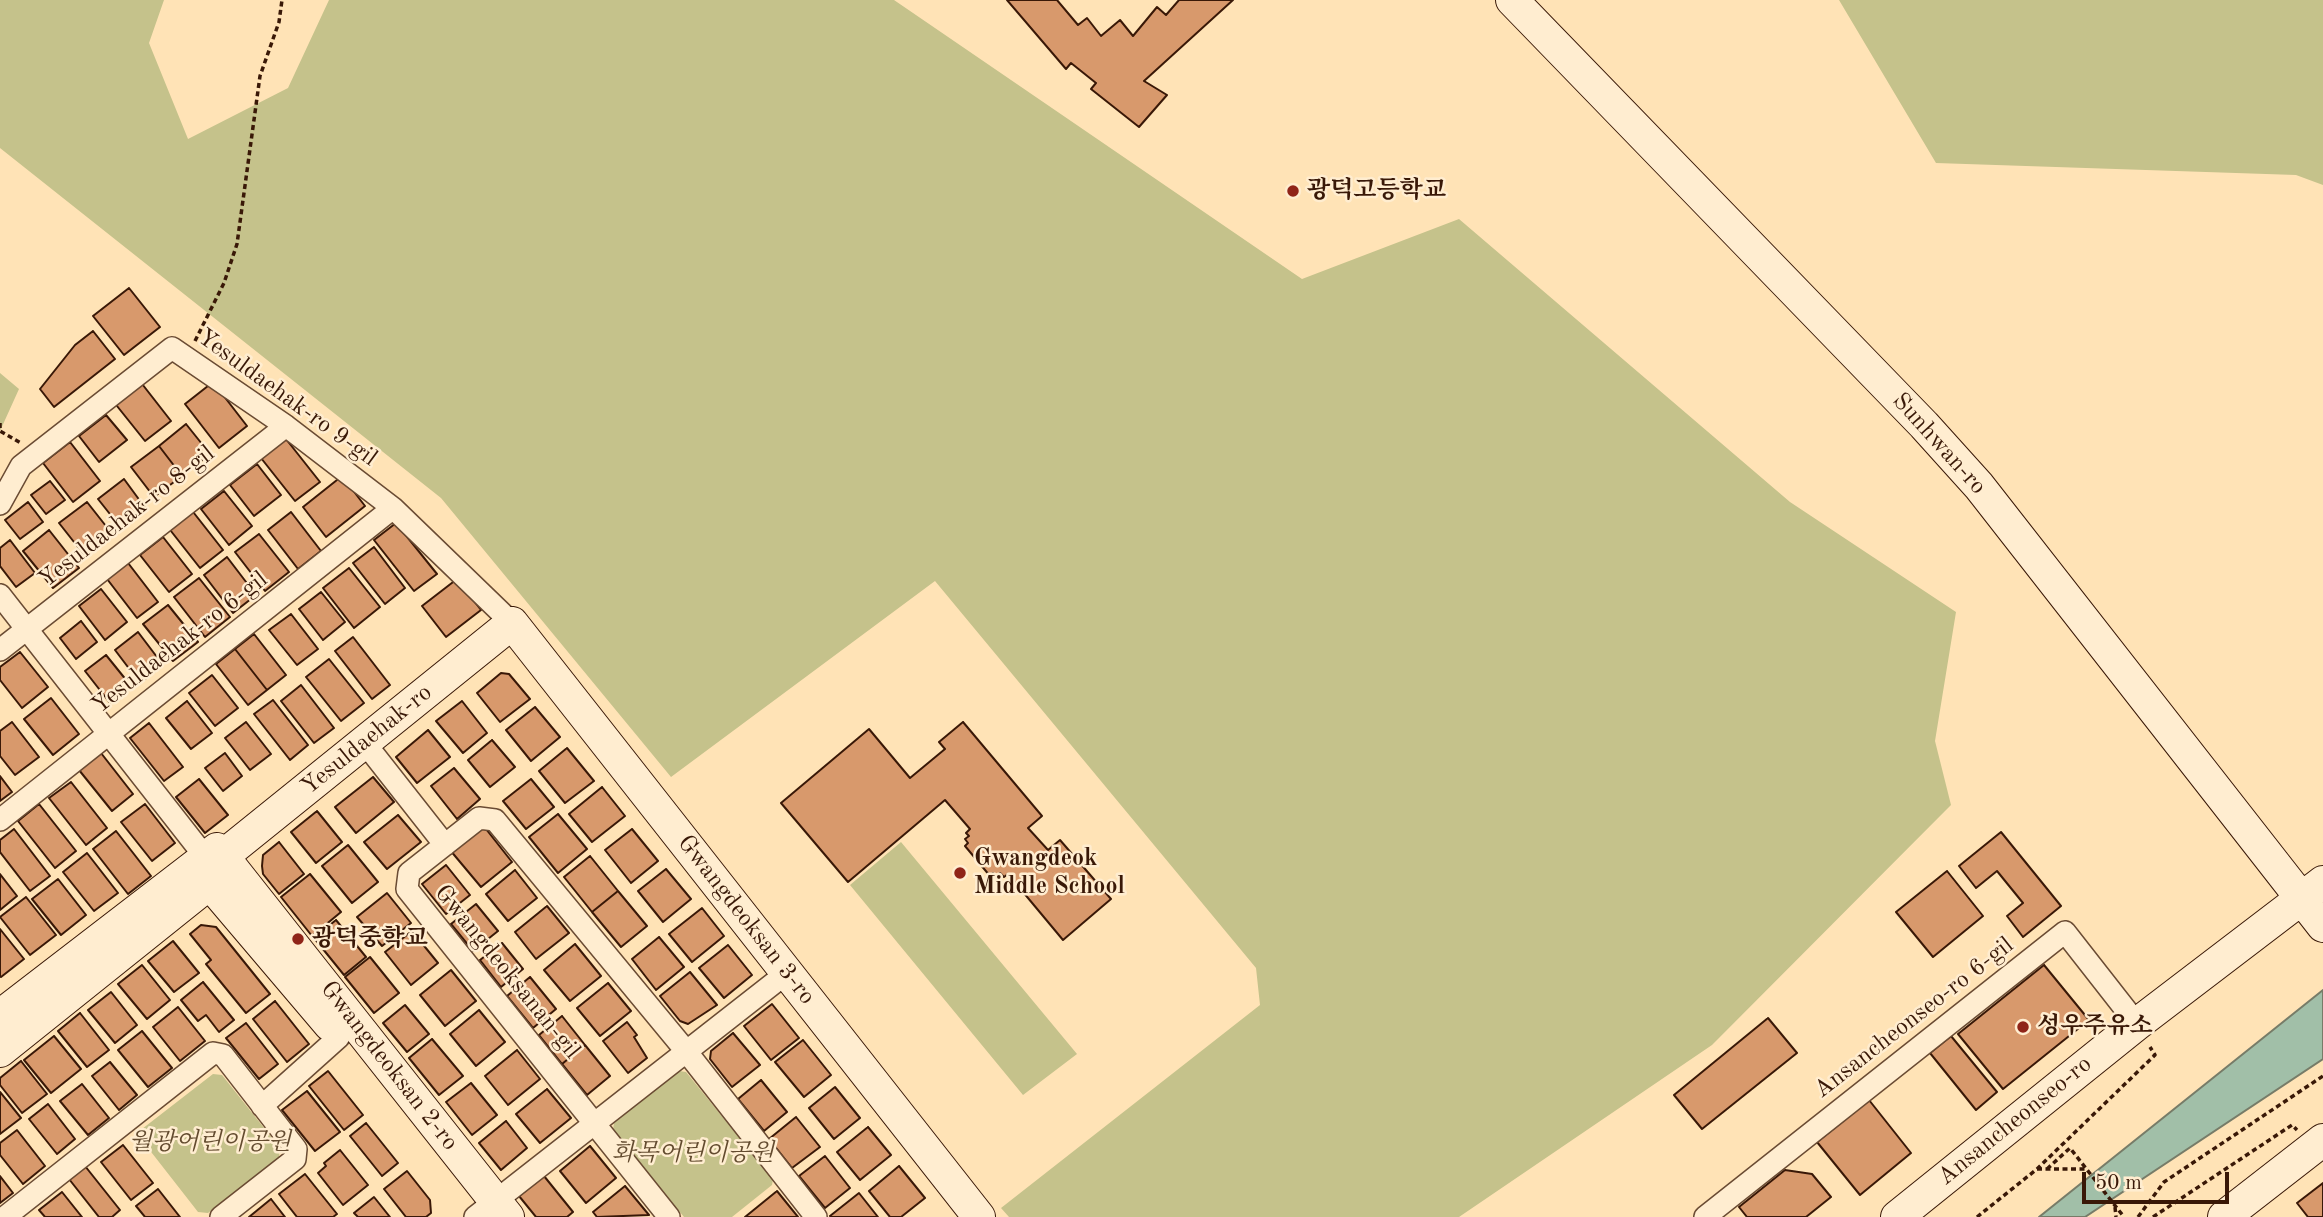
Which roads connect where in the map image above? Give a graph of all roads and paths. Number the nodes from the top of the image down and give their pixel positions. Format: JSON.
{"nodes":[{"id":1,"x":282,"y":0,"type":"edge"},
{"id":2,"x":1512,"y":0,"type":"edge"},
{"id":3,"x":187,"y":359,"type":"junction"},
{"id":4,"x":0,"y":423,"type":"edge"},
{"id":5,"x":286,"y":426,"type":"junction"},
{"id":6,"x":37,"y":453,"type":"junction"},
{"id":7,"x":0,"y":504,"type":"edge"},
{"id":8,"x":393,"y":508,"type":"junction"},
{"id":9,"x":0,"y":595,"type":"edge"},
{"id":10,"x":512,"y":623,"type":"junction"},
{"id":11,"x":28,"y":628,"type":"junction"},
{"id":12,"x":0,"y":650,"type":"edge"},
{"id":13,"x":107,"y":734,"type":"junction"},
{"id":14,"x":364,"y":742,"type":"junction"},
{"id":15,"x":0,"y":820,"type":"edge"},
{"id":16,"x":444,"y":845,"type":"junction"},
{"id":17,"x":214,"y":863,"type":"junction"},
{"id":18,"x":2313,"y":908,"type":"edge"},
{"id":19,"x":788,"y":972,"type":"junction"},
{"id":20,"x":0,"y":1016,"type":"edge"},
{"id":21,"x":2137,"y":1024,"type":"junction"},
{"id":22,"x":339,"y":1037,"type":"junction"},
{"id":23,"x":0,"y":1051,"type":"edge"},
{"id":24,"x":685,"y":1051,"type":"junction"},
{"id":25,"x":2323,"y":1076,"type":"edge"},
{"id":26,"x":262,"y":1105,"type":"junction"},
{"id":27,"x":594,"y":1122,"type":"junction"},
{"id":28,"x":2292,"y":1125,"type":"dead end"},
{"id":29,"x":2323,"y":1140,"type":"edge"},
{"id":30,"x":2037,"y":1169,"type":"junction"},
{"id":31,"x":2047,"y":1169,"type":"junction"},
{"id":32,"x":2087,"y":1169,"type":"junction"},
{"id":33,"x":2115,"y":1205,"type":"junction"},
{"id":34,"x":488,"y":1213,"type":"edge"},
{"id":35,"x":5,"y":1217,"type":"edge"},
{"id":36,"x":222,"y":1217,"type":"edge"},
{"id":37,"x":669,"y":1217,"type":"edge"},
{"id":38,"x":816,"y":1217,"type":"edge"},
{"id":39,"x":979,"y":1217,"type":"edge"},
{"id":40,"x":1705,"y":1217,"type":"edge"},
{"id":41,"x":1897,"y":1217,"type":"edge"},
{"id":42,"x":1977,"y":1217,"type":"edge"},
{"id":43,"x":2116,"y":1217,"type":"edge"},
{"id":44,"x":2124,"y":1217,"type":"edge"},
{"id":45,"x":2138,"y":1217,"type":"edge"},
{"id":46,"x":2153,"y":1217,"type":"edge"},
{"id":47,"x":2224,"y":1217,"type":"edge"}],
"edges":[{"from":1,"to":3,"type":"path"},
{"from":2,"to":18,"type":"street","name":"Sunhwan-ro"},
{"from":3,"to":5,"type":"street","name":"Yesuldaehak-ro 9-gil"},
{"from":3,"to":6,"type":"street","name":"Yesuldaehak-ro 9-gil"},
{"from":4,"to":6,"type":"path"},
{"from":5,"to":8,"type":"street","name":"Yesuldaehak-ro 9-gil"},
{"from":5,"to":11,"type":"street","name":"Yesuldaehak-ro 8-gil"},
{"from":6,"to":7,"type":"street","name":"Yesuldaehak-ro 9-gil"},
{"from":8,"to":10,"type":"street","name":"Yesuldaehak-ro 9-gil"},
{"from":8,"to":13,"type":"street","name":"Yesuldaehak-ro 6-gil"},
{"from":9,"to":11,"type":"street"},
{"from":10,"to":14,"type":"street","name":"Yesuldaehak-ro"},
{"from":10,"to":19,"type":"street","name":"Gwangdeoksan 3-ro"},
{"from":11,"to":12,"type":"street","name":"Yesuldaehak-ro 8-gil"},
{"from":11,"to":13,"type":"street"},
{"from":13,"to":15,"type":"street","name":"Yesuldaehak-ro 6-gil"},
{"from":13,"to":17,"type":"street"},
{"from":14,"to":16,"type":"street"},
{"from":14,"to":17,"type":"street","name":"Yesuldaehak-ro"},
{"from":16,"to":24,"type":"street","name":"Gwangdeoksanan-gil"},
{"from":16,"to":27,"type":"street","name":"Gwangdeoksanan-gil"},
{"from":17,"to":20,"type":"street","name":"Yesuldaehak-ro"},
{"from":17,"to":22,"type":"street","name":"Gwangdeoksan 2-ro"},
{"from":17,"to":23,"type":"street","name":"Yesuldaehak-ro"},
{"from":17,"to":34,"type":"street","name":"Gwangdeoksan 2-ro"},
{"from":18,"to":21,"type":"street","name":"Ansancheonseo-ro"},
{"from":19,"to":24,"type":"street"},
{"from":19,"to":39,"type":"street","name":"Gwangdeoksan 3-ro"},
{"from":21,"to":30,"type":"path"},
{"from":21,"to":40,"type":"street","name":"Ansancheonseo-ro 6-gil"},
{"from":21,"to":41,"type":"street","name":"Ansancheonseo-ro"},
{"from":22,"to":26,"type":"street"},
{"from":22,"to":34,"type":"street","name":"Gwangdeoksan 2-ro"},
{"from":24,"to":27,"type":"street"},
{"from":24,"to":38,"type":"street","name":"Gwangdeoksanan-gil"},
{"from":25,"to":45,"type":"path"},
{"from":26,"to":35,"type":"street"},
{"from":26,"to":36,"type":"street"},
{"from":27,"to":34,"type":"street"},
{"from":27,"to":37,"type":"street","name":"Gwangdeoksanan-gil"},
{"from":28,"to":46,"type":"path"},
{"from":29,"to":47,"type":"street"},
{"from":30,"to":31,"type":"path"},
{"from":30,"to":42,"type":"path"},
{"from":31,"to":32,"type":"path"},
{"from":31,"to":32,"type":"path"},
{"from":32,"to":33,"type":"path"},
{"from":33,"to":43,"type":"path"},
{"from":33,"to":44,"type":"path"}]}
